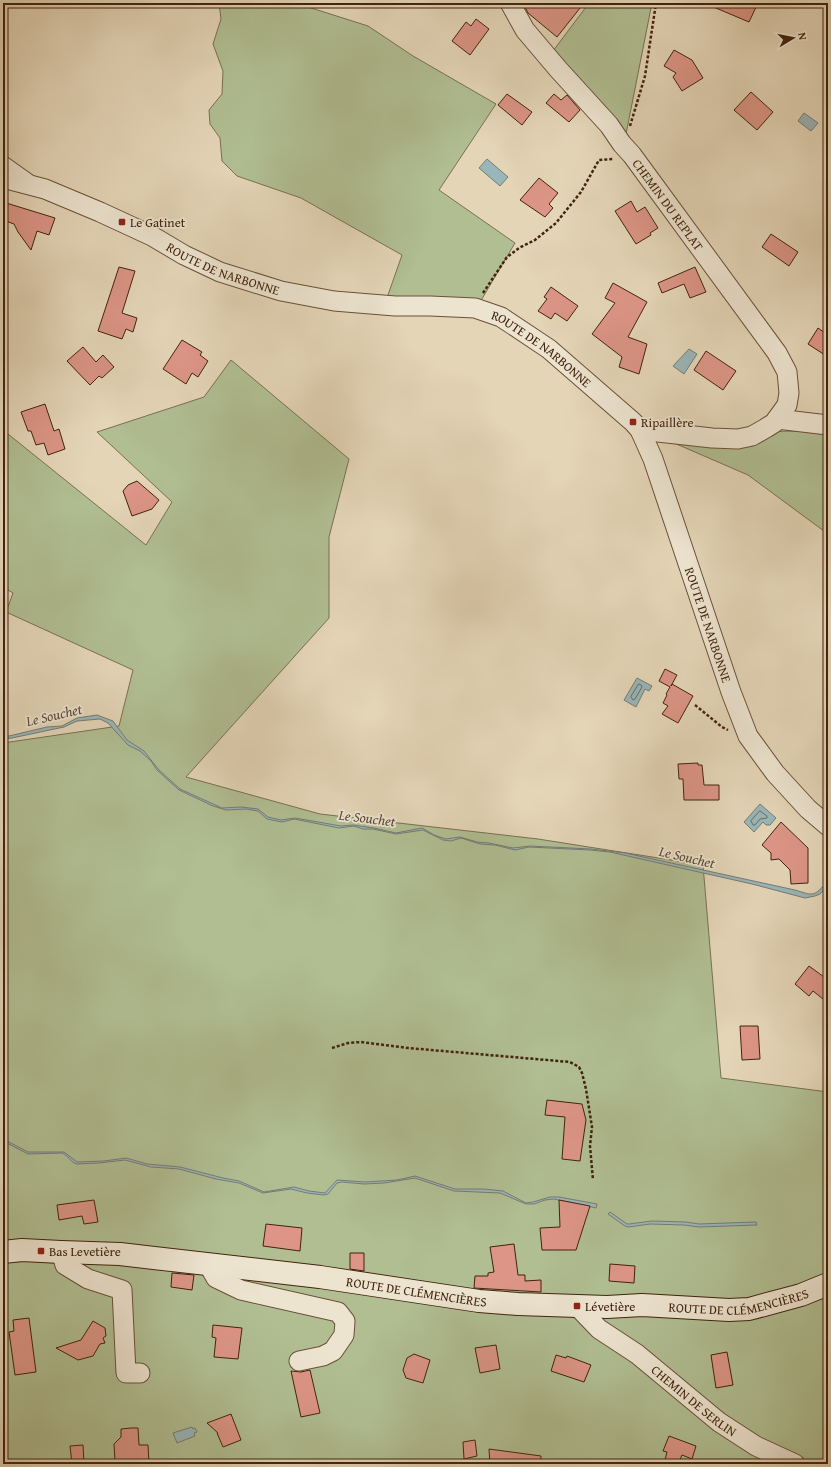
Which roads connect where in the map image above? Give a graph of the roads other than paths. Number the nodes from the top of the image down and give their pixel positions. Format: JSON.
{"nodes":[{"id":1,"x":510,"y":3,"type":"edge"},
{"id":2,"x":3,"y":160,"type":"edge"},
{"id":3,"x":3,"y":178,"type":"edge"},
{"id":4,"x":45,"y":189,"type":"junction"},
{"id":5,"x":777,"y":419,"type":"junction"},
{"id":6,"x":828,"y":425,"type":"edge"},
{"id":7,"x":640,"y":430,"type":"junction"},
{"id":8,"x":828,"y":826,"type":"edge"},
{"id":9,"x":3,"y":1252,"type":"edge"},
{"id":10,"x":61,"y":1252,"type":"junction"},
{"id":11,"x":208,"y":1264,"type":"junction"},
{"id":12,"x":828,"y":1284,"type":"edge"},
{"id":13,"x":577,"y":1306,"type":"junction"},
{"id":14,"x":607,"y":1307,"type":"junction"},
{"id":15,"x":599,"y":1329,"type":"junction"},
{"id":16,"x":299,"y":1361,"type":"dead end"},
{"id":17,"x":140,"y":1373,"type":"dead end"},
{"id":18,"x":795,"y":1464,"type":"edge"}],
"edges":[{"from":1,"to":5,"type":"street","name":"CHEMIN DU REPLAT"},
{"from":2,"to":4,"type":"lane"},
{"from":3,"to":4,"type":"street","name":"ROUTE DE NARBONNE"},
{"from":4,"to":7,"type":"street","name":"ROUTE DE NARBONNE"},
{"from":5,"to":6,"type":"street"},
{"from":5,"to":7,"type":"street","name":"CHEMIN DU REPLAT"},
{"from":7,"to":8,"type":"street","name":"ROUTE DE NARBONNE"},
{"from":9,"to":10,"type":"street","name":"ROUTE DE CLÉMENCIÈRES"},
{"from":10,"to":11,"type":"street","name":"ROUTE DE CLÉMENCIÈRES"},
{"from":10,"to":17,"type":"street"},
{"from":11,"to":13,"type":"street","name":"ROUTE DE CLÉMENCIÈRES"},
{"from":11,"to":16,"type":"street"},
{"from":12,"to":14,"type":"street","name":"ROUTE DE CLÉMENCIÈRES"},
{"from":13,"to":14,"type":"street","name":"ROUTE DE CLÉMENCIÈRES"},
{"from":13,"to":15,"type":"street","name":"CHEMIN DE SERLIN"},
{"from":14,"to":15,"type":"street"},
{"from":15,"to":18,"type":"street","name":"CHEMIN DE SERLIN"}]}
